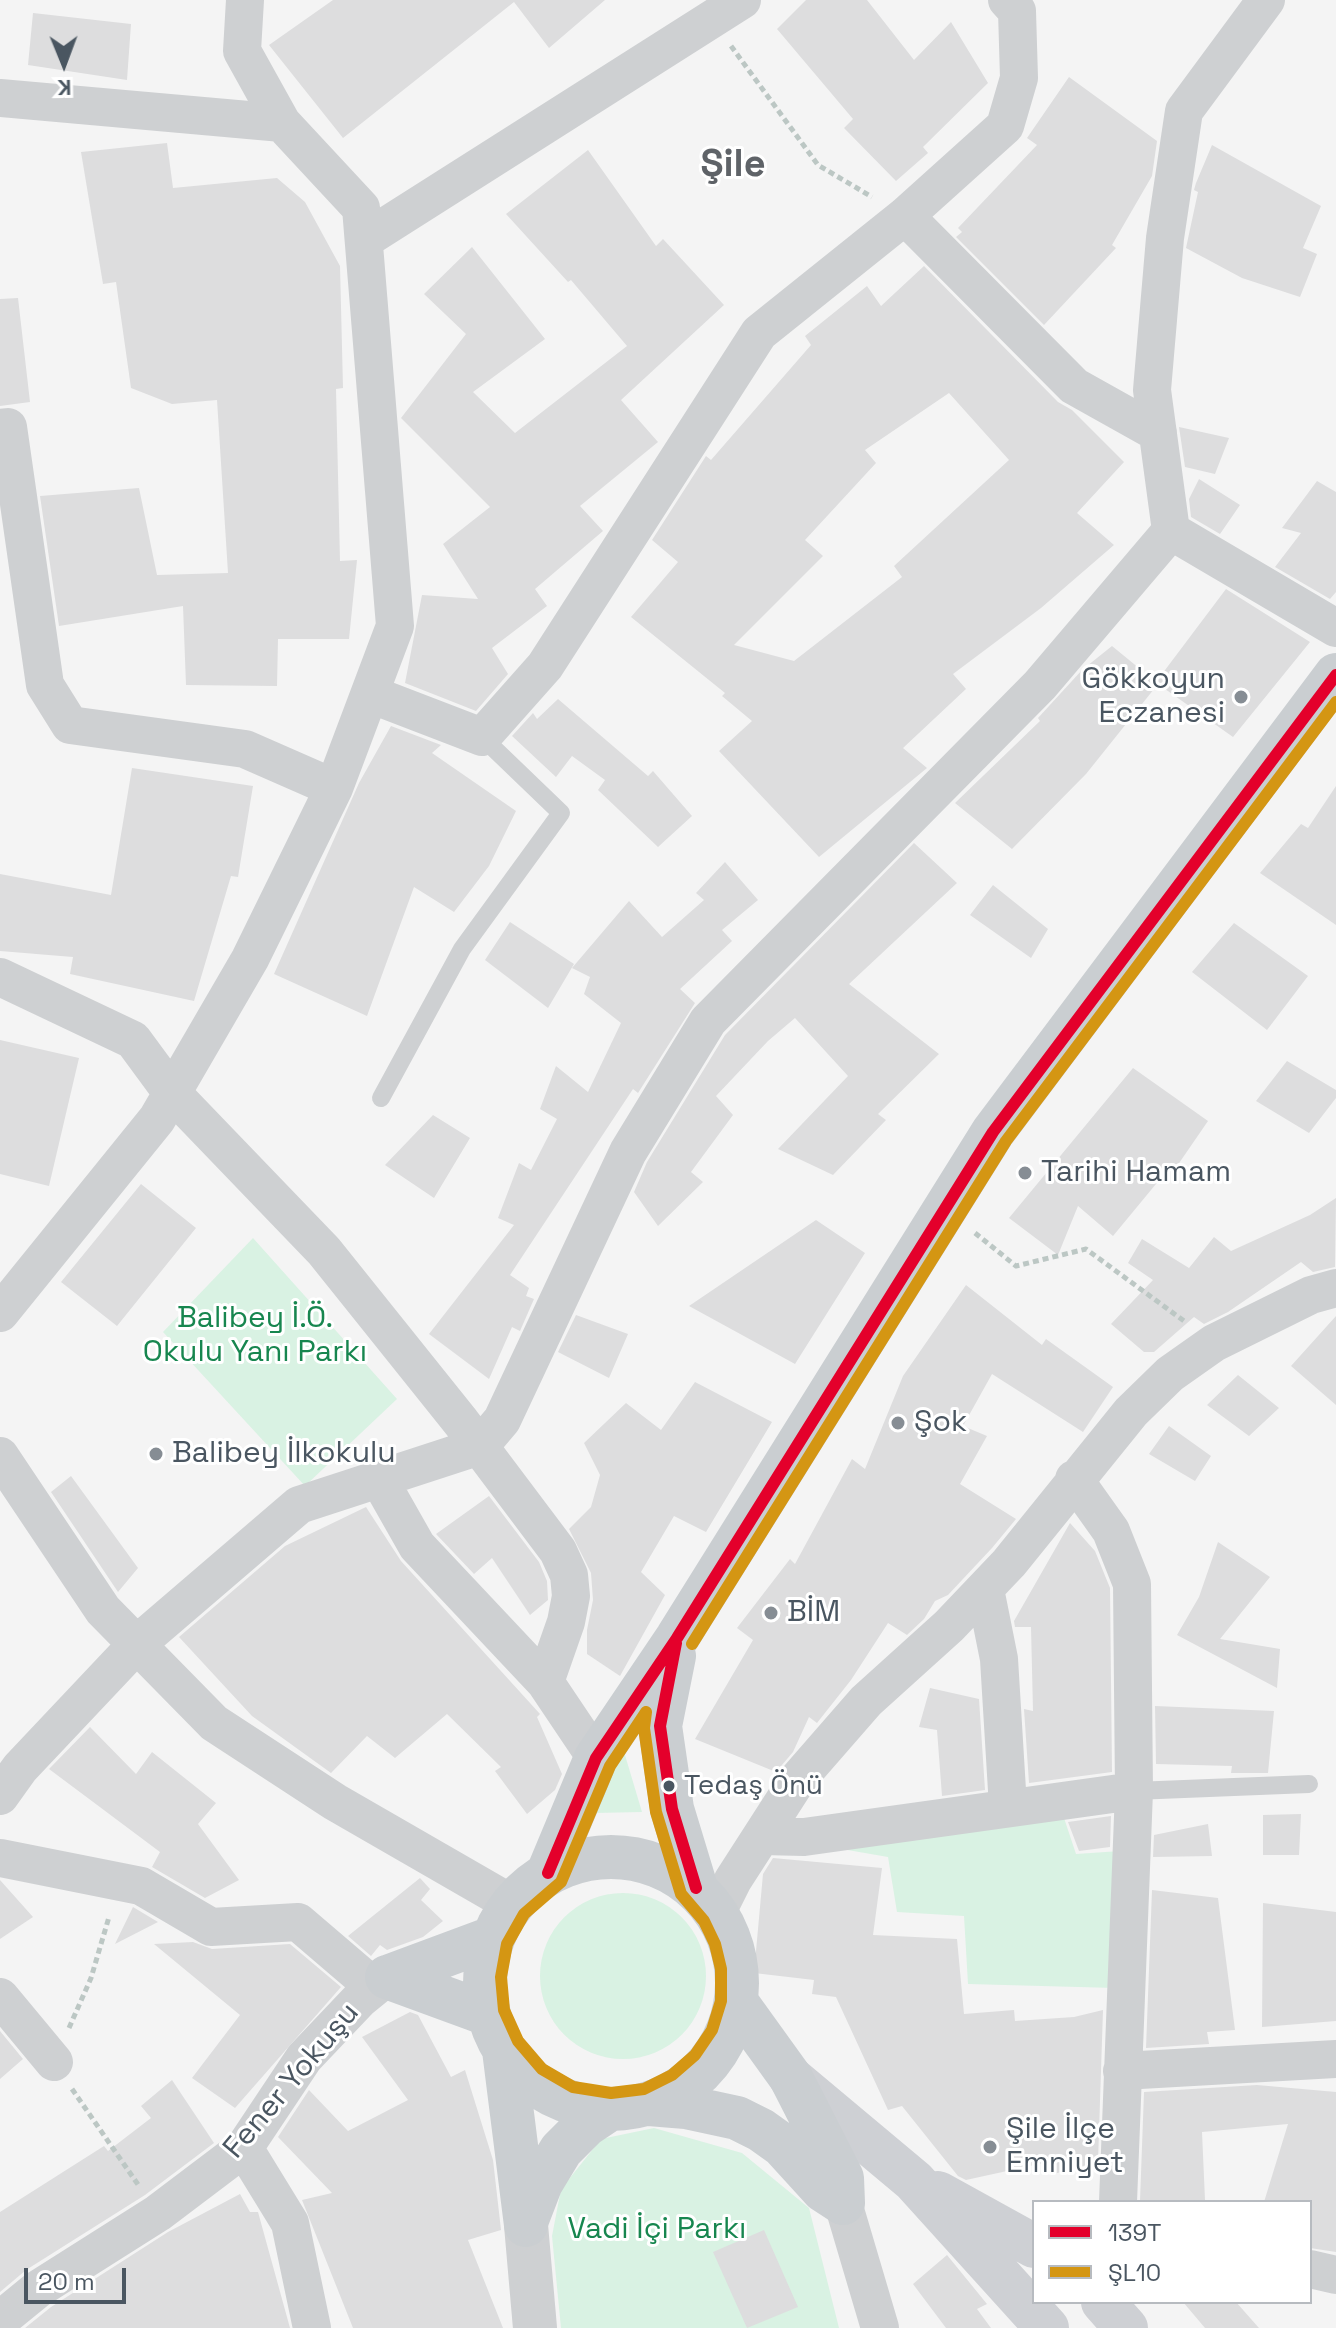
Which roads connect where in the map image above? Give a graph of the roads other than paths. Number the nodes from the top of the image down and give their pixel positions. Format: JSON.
{"nodes":[{"id":1,"x":245,"y":0,"type":"edge"},
{"id":2,"x":1007,"y":0,"type":"edge"},
{"id":3,"x":1266,"y":0,"type":"edge"},
{"id":4,"x":726,"y":10,"type":"edge"},
{"id":5,"x":0,"y":98,"type":"edge"},
{"id":6,"x":282,"y":123,"type":"junction"},
{"id":7,"x":905,"y":216,"type":"junction"},
{"id":8,"x":364,"y":240,"type":"junction"},
{"id":9,"x":0,"y":428,"type":"edge"},
{"id":10,"x":1158,"y":433,"type":"junction"},
{"id":11,"x":1171,"y":531,"type":"junction"},
{"id":12,"x":1336,"y":628,"type":"edge"},
{"id":13,"x":1336,"y":675,"type":"edge"},
{"id":14,"x":370,"y":694,"type":"junction"},
{"id":15,"x":482,"y":737,"type":"junction"},
{"id":16,"x":334,"y":788,"type":"junction"},
{"id":17,"x":0,"y":977,"type":"edge"},
{"id":18,"x":172,"y":1093,"type":"junction"},
{"id":19,"x":381,"y":1098,"type":"dead end"},
{"id":20,"x":1336,"y":1288,"type":"edge"},
{"id":21,"x":0,"y":1313,"type":"edge"},
{"id":22,"x":480,"y":1446,"type":"junction"},
{"id":23,"x":0,"y":1456,"type":"edge"},
{"id":24,"x":379,"y":1479,"type":"junction"},
{"id":25,"x":1074,"y":1479,"type":"junction"},
{"id":26,"x":985,"y":1589,"type":"junction"},
{"id":27,"x":677,"y":1638,"type":"junction"},
{"id":28,"x":137,"y":1644,"type":"junction"},
{"id":29,"x":545,"y":1682,"type":"junction"},
{"id":30,"x":596,"y":1758,"type":"junction"},
{"id":31,"x":1309,"y":1784,"type":"dead end"},
{"id":32,"x":1134,"y":1791,"type":"junction"},
{"id":33,"x":0,"y":1796,"type":"edge"},
{"id":34,"x":1008,"y":1807,"type":"junction"},
{"id":35,"x":762,"y":1836,"type":"junction"},
{"id":36,"x":0,"y":1858,"type":"edge"},
{"id":37,"x":548,"y":1873,"type":"junction"},
{"id":38,"x":706,"y":1900,"type":"junction"},
{"id":39,"x":502,"y":1921,"type":"junction"},
{"id":40,"x":380,"y":1982,"type":"junction"},
{"id":41,"x":0,"y":1997,"type":"edge"},
{"id":42,"x":737,"y":2003,"type":"junction"},
{"id":43,"x":496,"y":2032,"type":"junction"},
{"id":44,"x":1336,"y":2059,"type":"edge"},
{"id":45,"x":54,"y":2062,"type":"road end"},
{"id":46,"x":1122,"y":2071,"type":"junction"},
{"id":47,"x":791,"y":2078,"type":"junction"},
{"id":48,"x":629,"y":2107,"type":"junction"},
{"id":49,"x":244,"y":2148,"type":"junction"},
{"id":50,"x":914,"y":2181,"type":"junction"},
{"id":51,"x":1118,"y":2200,"type":"edge"},
{"id":52,"x":843,"y":2203,"type":"junction"},
{"id":53,"x":526,"y":2225,"type":"junction"},
{"id":54,"x":1024,"y":2230,"type":"edge"},
{"id":55,"x":1312,"y":2269,"type":"edge"},
{"id":56,"x":1336,"y":2275,"type":"edge"},
{"id":57,"x":1105,"y":2304,"type":"edge"},
{"id":58,"x":0,"y":2320,"type":"edge"},
{"id":59,"x":312,"y":2328,"type":"edge"},
{"id":60,"x":535,"y":2328,"type":"edge"},
{"id":61,"x":880,"y":2328,"type":"edge"},
{"id":62,"x":1047,"y":2328,"type":"edge"},
{"id":63,"x":1126,"y":2328,"type":"edge"}],
"edges":[{"from":1,"to":6,"type":"street"},
{"from":2,"to":7,"type":"street"},
{"from":3,"to":10,"type":"street"},
{"from":4,"to":8,"type":"street"},
{"from":5,"to":6,"type":"street"},
{"from":6,"to":8,"type":"street"},
{"from":7,"to":10,"type":"street"},
{"from":7,"to":15,"type":"street"},
{"from":8,"to":14,"type":"street"},
{"from":9,"to":16,"type":"street"},
{"from":10,"to":11,"type":"street"},
{"from":11,"to":12,"type":"street"},
{"from":11,"to":22,"type":"street"},
{"from":13,"to":27,"type":"main road"},
{"from":14,"to":15,"type":"street"},
{"from":14,"to":16,"type":"street"},
{"from":15,"to":19,"type":"lane"},
{"from":16,"to":18,"type":"street"},
{"from":17,"to":18,"type":"street"},
{"from":18,"to":21,"type":"street"},
{"from":18,"to":22,"type":"street"},
{"from":20,"to":25,"type":"street"},
{"from":22,"to":24,"type":"street"},
{"from":22,"to":29,"type":"street"},
{"from":23,"to":28,"type":"street"},
{"from":24,"to":28,"type":"street"},
{"from":24,"to":29,"type":"street"},
{"from":25,"to":26,"type":"street"},
{"from":25,"to":32,"type":"street"},
{"from":26,"to":34,"type":"street"},
{"from":26,"to":35,"type":"street"},
{"from":27,"to":30,"type":"main road"},
{"from":27,"to":38,"type":"main road"},
{"from":28,"to":33,"type":"street"},
{"from":28,"to":39,"type":"street"},
{"from":29,"to":30,"type":"street"},
{"from":30,"to":37,"type":"main road"},
{"from":31,"to":32,"type":"lane"},
{"from":32,"to":34,"type":"street"},
{"from":32,"to":46,"type":"street"},
{"from":34,"to":35,"type":"street"},
{"from":35,"to":38,"type":"street"},
{"from":36,"to":40,"type":"street"},
{"from":37,"to":38,"type":"main road"},
{"from":37,"to":39,"type":"main road"},
{"from":38,"to":42,"type":"main road"},
{"from":39,"to":40,"type":"main road","name":"Fener Yokuşu"},
{"from":39,"to":43,"type":"main road"},
{"from":40,"to":43,"type":"main road","name":"Fener Yokuşu"},
{"from":40,"to":49,"type":"street","name":"Fener Yokuşu"},
{"from":41,"to":45,"type":"street"},
{"from":42,"to":47,"type":"main road"},
{"from":42,"to":48,"type":"main road"},
{"from":43,"to":48,"type":"main road"},
{"from":43,"to":53,"type":"main road"},
{"from":44,"to":46,"type":"street"},
{"from":46,"to":51,"type":"street"},
{"from":47,"to":50,"type":"main road"},
{"from":47,"to":52,"type":"main road"},
{"from":48,"to":52,"type":"main road"},
{"from":48,"to":53,"type":"main road"},
{"from":49,"to":58,"type":"street","name":"Fener Yokuşu"},
{"from":49,"to":59,"type":"street"},
{"from":50,"to":52,"type":"main road"},
{"from":50,"to":54,"type":"main road"},
{"from":50,"to":62,"type":"main road"},
{"from":52,"to":61,"type":"street"},
{"from":53,"to":60,"type":"street"},
{"from":55,"to":56,"type":"street"},
{"from":57,"to":63,"type":"main road"}]}
